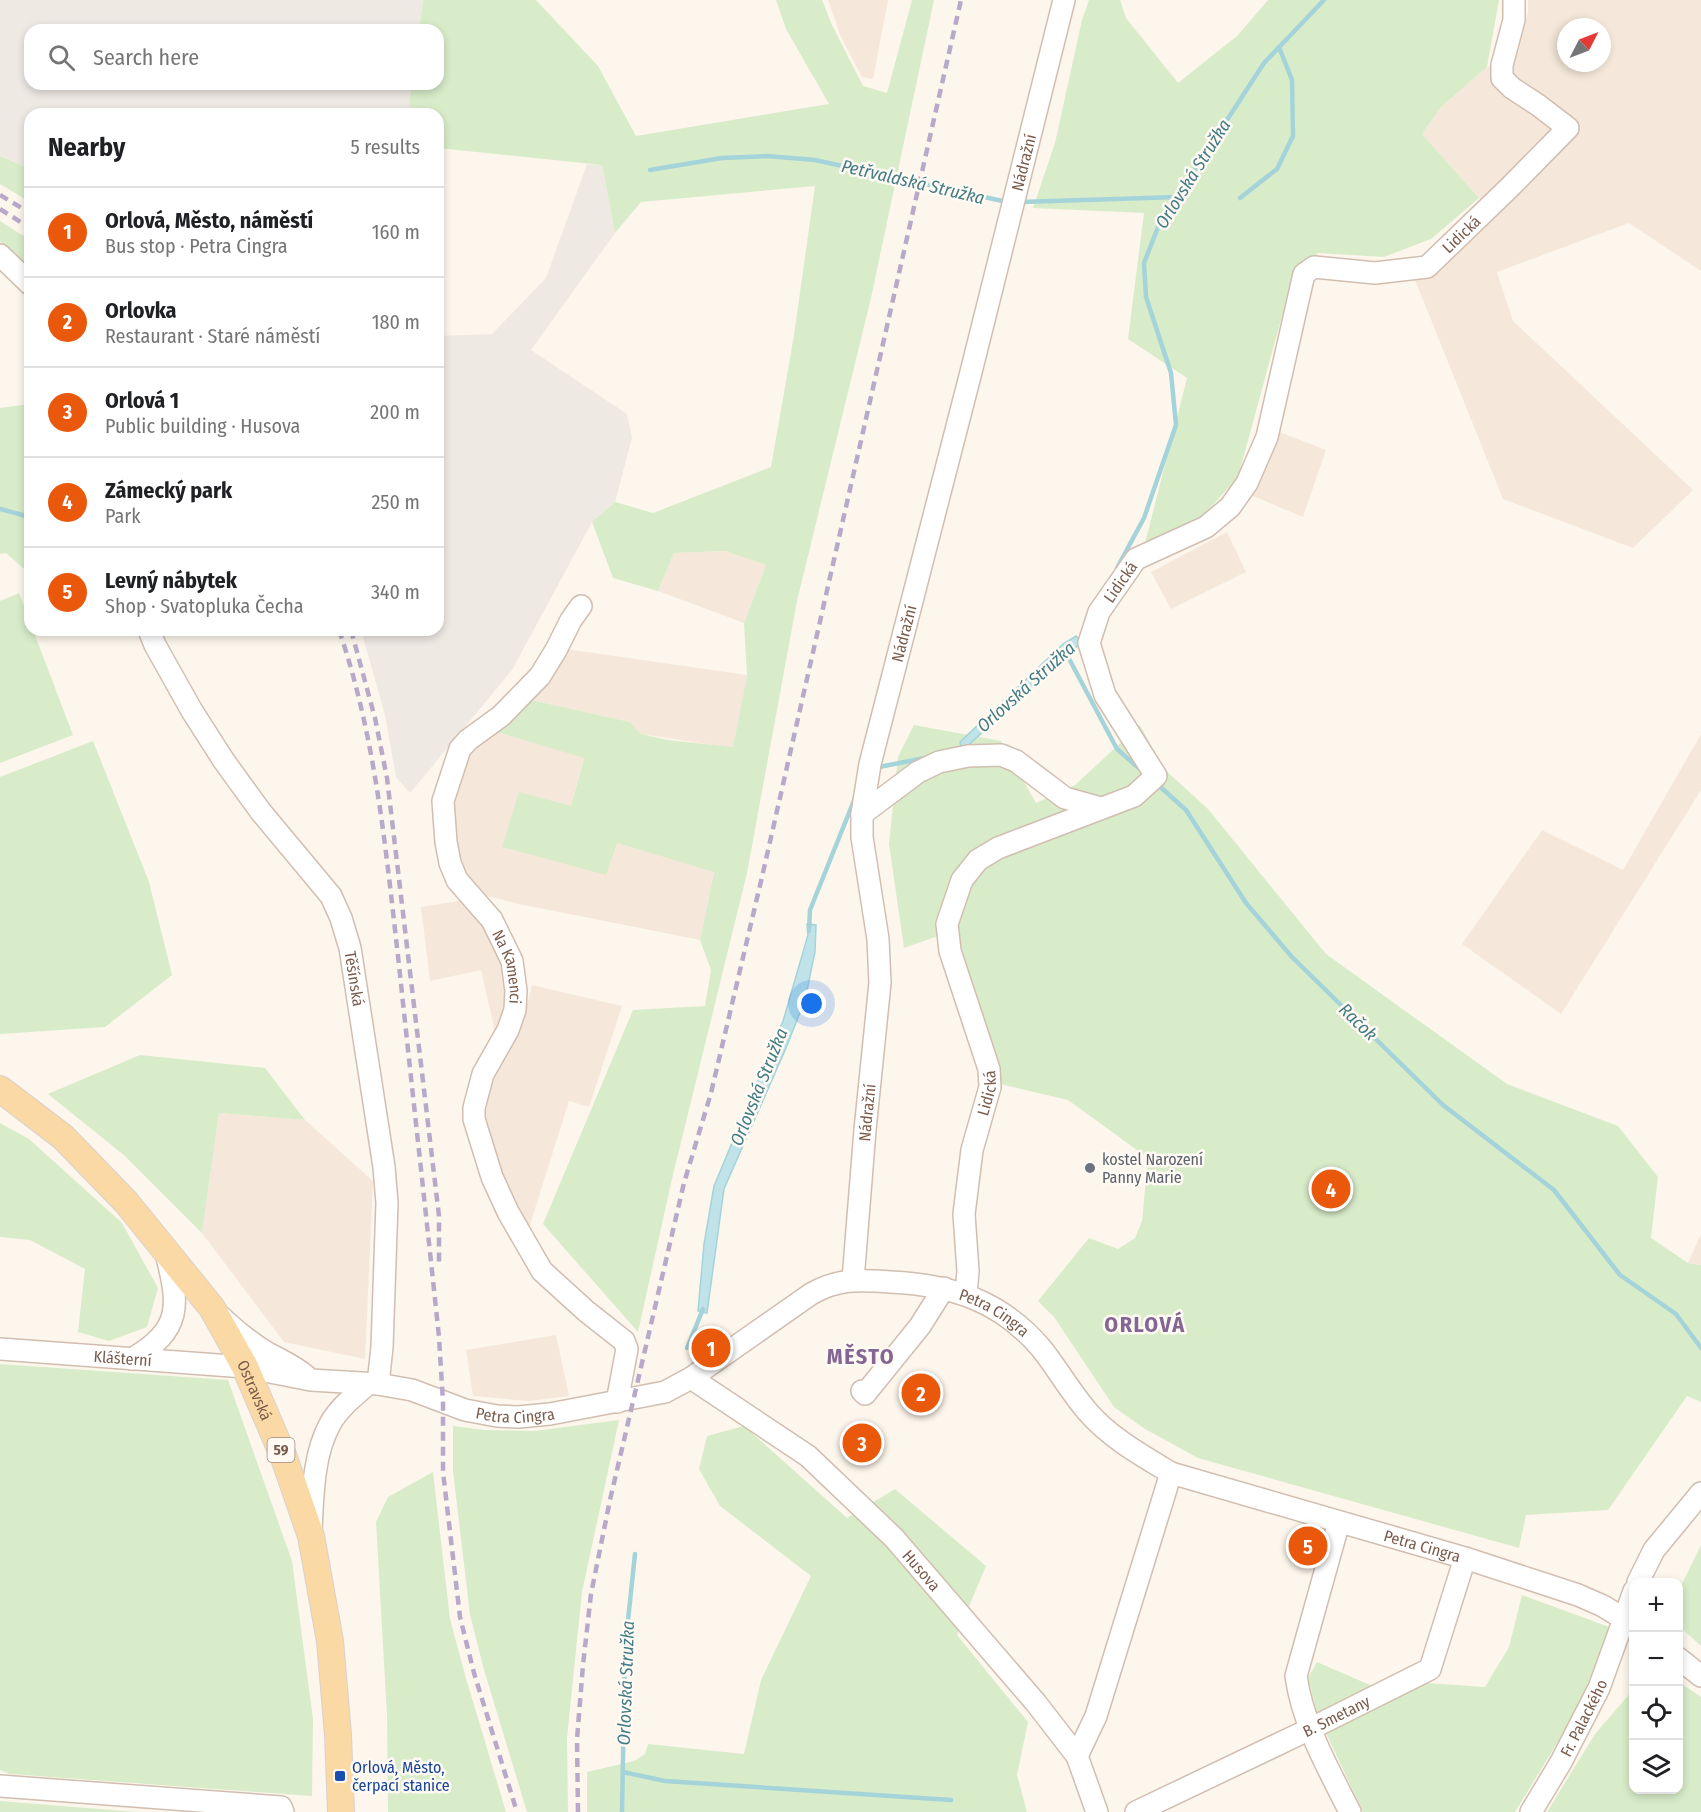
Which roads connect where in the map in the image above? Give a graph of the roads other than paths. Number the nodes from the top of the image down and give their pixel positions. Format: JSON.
{"nodes":[{"id":1,"x":1064,"y":0,"type":"edge"},
{"id":2,"x":1514,"y":0,"type":"edge"},
{"id":3,"x":0,"y":255,"type":"edge"},
{"id":4,"x":24,"y":278,"type":"edge"},
{"id":5,"x":581,"y":606,"type":"dead end"},
{"id":6,"x":151,"y":636,"type":"edge"},
{"id":7,"x":1101,"y":808,"type":"junction"},
{"id":8,"x":862,"y":814,"type":"junction"},
{"id":9,"x":0,"y":1089,"type":"edge"},
{"id":10,"x":165,"y":1249,"type":"junction"},
{"id":11,"x":853,"y":1280,"type":"junction"},
{"id":12,"x":944,"y":1288,"type":"junction"},
{"id":13,"x":966,"y":1294,"type":"junction"},
{"id":14,"x":212,"y":1308,"type":"junction"},
{"id":15,"x":0,"y":1349,"type":"edge"},
{"id":16,"x":132,"y":1359,"type":"junction"},
{"id":17,"x":245,"y":1366,"type":"junction"},
{"id":18,"x":691,"y":1378,"type":"junction"},
{"id":19,"x":311,"y":1380,"type":"junction"},
{"id":20,"x":373,"y":1384,"type":"junction"},
{"id":21,"x":862,"y":1391,"type":"dead end"},
{"id":22,"x":617,"y":1402,"type":"junction"},
{"id":23,"x":1171,"y":1473,"type":"junction"},
{"id":24,"x":1697,"y":1502,"type":"edge"},
{"id":25,"x":1339,"y":1522,"type":"junction"},
{"id":26,"x":311,"y":1536,"type":"junction"},
{"id":27,"x":1465,"y":1558,"type":"junction"},
{"id":28,"x":1640,"y":1578,"type":"edge"},
{"id":29,"x":1628,"y":1622,"type":"edge"},
{"id":30,"x":1683,"y":1662,"type":"edge"},
{"id":31,"x":1701,"y":1676,"type":"edge"},
{"id":32,"x":1310,"y":1730,"type":"junction"},
{"id":33,"x":1077,"y":1756,"type":"junction"},
{"id":34,"x":0,"y":1786,"type":"edge"},
{"id":35,"x":282,"y":1810,"type":"edge"},
{"id":36,"x":341,"y":1812,"type":"edge"},
{"id":37,"x":1097,"y":1812,"type":"edge"},
{"id":38,"x":1136,"y":1812,"type":"edge"},
{"id":39,"x":1350,"y":1812,"type":"edge"},
{"id":40,"x":1531,"y":1812,"type":"edge"}],
"edges":[{"from":1,"to":8,"type":"street","name":"Nádražní"},
{"from":2,"to":7,"type":"street","name":"Lidická"},
{"from":3,"to":4,"type":"street"},
{"from":5,"to":22,"type":"street","name":"Na Kamenci"},
{"from":6,"to":20,"type":"street","name":"Těšínská"},
{"from":7,"to":8,"type":"street"},
{"from":7,"to":13,"type":"street","name":"Lidická"},
{"from":8,"to":11,"type":"street","name":"Nádražní"},
{"from":9,"to":10,"type":"main road","name":"Ostravská","number":"59"},
{"from":10,"to":14,"type":"main road","name":"Ostravská","number":"59"},
{"from":10,"to":16,"type":"street"},
{"from":11,"to":12,"type":"street","name":"Petra Cingra"},
{"from":11,"to":18,"type":"street","name":"Petra Cingra"},
{"from":12,"to":13,"type":"street","name":"Petra Cingra"},
{"from":12,"to":21,"type":"street"},
{"from":13,"to":23,"type":"street","name":"Petra Cingra"},
{"from":14,"to":17,"type":"main road","name":"Ostravská","number":"59"},
{"from":14,"to":19,"type":"street"},
{"from":15,"to":16,"type":"street","name":"Klášterní"},
{"from":16,"to":17,"type":"street","name":"Klášterní"},
{"from":17,"to":19,"type":"street","name":"Petra Cingra"},
{"from":17,"to":26,"type":"main road","name":"Ostravská","number":"59"},
{"from":18,"to":22,"type":"street","name":"Petra Cingra"},
{"from":18,"to":33,"type":"street","name":"Husova"},
{"from":19,"to":20,"type":"street","name":"Petra Cingra"},
{"from":20,"to":22,"type":"street","name":"Petra Cingra"},
{"from":20,"to":26,"type":"street"},
{"from":23,"to":25,"type":"street","name":"Petra Cingra"},
{"from":23,"to":33,"type":"street"},
{"from":24,"to":28,"type":"street"},
{"from":25,"to":27,"type":"street","name":"Petra Cingra"},
{"from":25,"to":32,"type":"street"},
{"from":26,"to":36,"type":"main road","name":"Ostravská","number":"59"},
{"from":27,"to":29,"type":"street","name":"Petra Cingra"},
{"from":27,"to":32,"type":"street","name":"B. Smetany"},
{"from":29,"to":40,"type":"street","name":"Fr. Palackého"},
{"from":30,"to":31,"type":"street"},
{"from":32,"to":38,"type":"street","name":"B. Smetany"},
{"from":32,"to":39,"type":"street"},
{"from":33,"to":37,"type":"street","name":"Husova"},
{"from":34,"to":35,"type":"street"}]}
